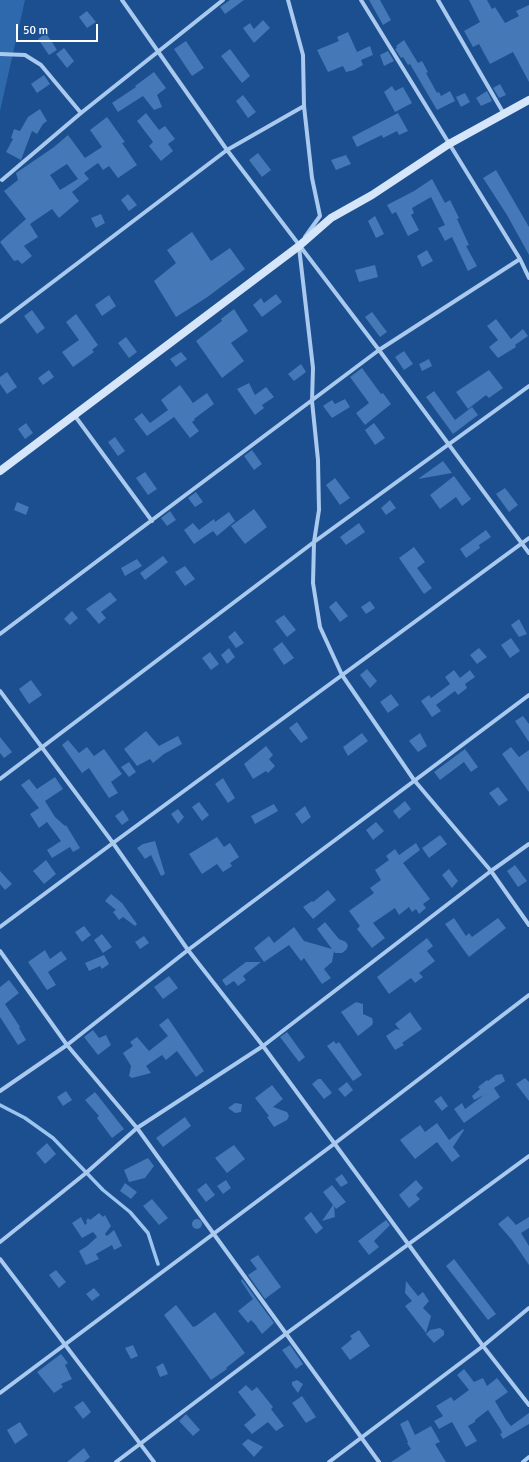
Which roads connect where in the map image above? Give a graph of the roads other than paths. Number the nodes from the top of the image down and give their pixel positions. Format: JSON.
{"nodes":[{"id":1,"x":122,"y":0,"type":"edge"},
{"id":2,"x":223,"y":0,"type":"edge"},
{"id":3,"x":288,"y":0,"type":"edge"},
{"id":4,"x":361,"y":0,"type":"edge"},
{"id":5,"x":438,"y":0,"type":"edge"},
{"id":6,"x":158,"y":51,"type":"junction"},
{"id":7,"x":0,"y":54,"type":"edge"},
{"id":8,"x":529,"y":100,"type":"edge"},
{"id":9,"x":304,"y":106,"type":"junction"},
{"id":10,"x":81,"y":113,"type":"junction"},
{"id":11,"x":504,"y":114,"type":"junction"},
{"id":12,"x":449,"y":144,"type":"junction"},
{"id":13,"x":227,"y":150,"type":"junction"},
{"id":14,"x":2,"y":180,"type":"dead end"},
{"id":15,"x":298,"y":246,"type":"junction"},
{"id":16,"x":520,"y":259,"type":"junction"},
{"id":17,"x":529,"y":278,"type":"edge"},
{"id":18,"x":0,"y":322,"type":"edge"},
{"id":19,"x":379,"y":350,"type":"junction"},
{"id":20,"x":529,"y":386,"type":"edge"},
{"id":21,"x":312,"y":401,"type":"junction"},
{"id":22,"x":75,"y":416,"type":"junction"},
{"id":23,"x":449,"y":445,"type":"junction"},
{"id":24,"x":0,"y":471,"type":"edge"},
{"id":25,"x":152,"y":520,"type":"junction"},
{"id":26,"x":529,"y":538,"type":"edge"},
{"id":27,"x":314,"y":542,"type":"junction"},
{"id":28,"x":522,"y":543,"type":"junction"},
{"id":29,"x":529,"y":553,"type":"edge"},
{"id":30,"x":0,"y":634,"type":"edge"},
{"id":31,"x":342,"y":675,"type":"junction"},
{"id":32,"x":0,"y":691,"type":"edge"},
{"id":33,"x":529,"y":695,"type":"edge"},
{"id":34,"x":43,"y":748,"type":"junction"},
{"id":35,"x":0,"y":779,"type":"edge"},
{"id":36,"x":414,"y":780,"type":"junction"},
{"id":37,"x":113,"y":842,"type":"junction"},
{"id":38,"x":529,"y":844,"type":"edge"},
{"id":39,"x":491,"y":871,"type":"junction"},
{"id":40,"x":529,"y":925,"type":"edge"},
{"id":41,"x":0,"y":927,"type":"edge"},
{"id":42,"x":188,"y":950,"type":"junction"},
{"id":43,"x":0,"y":951,"type":"edge"},
{"id":44,"x":529,"y":995,"type":"edge"},
{"id":45,"x":67,"y":1045,"type":"junction"},
{"id":46,"x":263,"y":1046,"type":"junction"},
{"id":47,"x":0,"y":1091,"type":"edge"},
{"id":48,"x":137,"y":1128,"type":"junction"},
{"id":49,"x":334,"y":1144,"type":"junction"},
{"id":50,"x":529,"y":1156,"type":"edge"},
{"id":51,"x":215,"y":1233,"type":"junction"},
{"id":52,"x":0,"y":1242,"type":"edge"},
{"id":53,"x":408,"y":1244,"type":"junction"},
{"id":54,"x":0,"y":1259,"type":"edge"},
{"id":55,"x":529,"y":1308,"type":"edge"},
{"id":56,"x":287,"y":1333,"type":"junction"},
{"id":57,"x":64,"y":1346,"type":"junction"},
{"id":58,"x":483,"y":1346,"type":"junction"},
{"id":59,"x":0,"y":1393,"type":"edge"},
{"id":60,"x":529,"y":1405,"type":"edge"},
{"id":61,"x":362,"y":1437,"type":"junction"},
{"id":62,"x":139,"y":1445,"type":"junction"},
{"id":63,"x":529,"y":1457,"type":"edge"},
{"id":64,"x":116,"y":1462,"type":"edge"},
{"id":65,"x":154,"y":1462,"type":"edge"},
{"id":66,"x":329,"y":1462,"type":"edge"},
{"id":67,"x":380,"y":1462,"type":"edge"},
{"id":68,"x":523,"y":1462,"type":"edge"}],
"edges":[{"from":1,"to":6,"type":"street"},
{"from":2,"to":6,"type":"street"},
{"from":3,"to":9,"type":"street"},
{"from":4,"to":12,"type":"street"},
{"from":5,"to":11,"type":"street"},
{"from":6,"to":10,"type":"street"},
{"from":6,"to":13,"type":"street"},
{"from":7,"to":10,"type":"street"},
{"from":8,"to":11,"type":"street"},
{"from":9,"to":13,"type":"street"},
{"from":9,"to":15,"type":"street"},
{"from":10,"to":14,"type":"street"},
{"from":11,"to":12,"type":"street"},
{"from":12,"to":15,"type":"street"},
{"from":12,"to":16,"type":"street"},
{"from":13,"to":15,"type":"street"},
{"from":13,"to":18,"type":"street"},
{"from":15,"to":19,"type":"street"},
{"from":15,"to":21,"type":"street"},
{"from":15,"to":22,"type":"street"},
{"from":16,"to":17,"type":"street"},
{"from":16,"to":19,"type":"street"},
{"from":19,"to":21,"type":"street"},
{"from":19,"to":23,"type":"street"},
{"from":20,"to":23,"type":"street"},
{"from":21,"to":25,"type":"street"},
{"from":21,"to":27,"type":"street"},
{"from":22,"to":24,"type":"street"},
{"from":22,"to":25,"type":"street"},
{"from":23,"to":27,"type":"street"},
{"from":23,"to":28,"type":"street"},
{"from":25,"to":30,"type":"street"},
{"from":26,"to":28,"type":"street"},
{"from":27,"to":31,"type":"street"},
{"from":27,"to":34,"type":"street"},
{"from":28,"to":29,"type":"street"},
{"from":28,"to":31,"type":"street"},
{"from":31,"to":36,"type":"street"},
{"from":31,"to":37,"type":"street"},
{"from":32,"to":34,"type":"street"},
{"from":33,"to":36,"type":"street"},
{"from":34,"to":35,"type":"street"},
{"from":34,"to":37,"type":"street"},
{"from":36,"to":39,"type":"street"},
{"from":36,"to":42,"type":"street"},
{"from":37,"to":41,"type":"street"},
{"from":37,"to":42,"type":"street"},
{"from":38,"to":39,"type":"street"},
{"from":39,"to":40,"type":"street"},
{"from":39,"to":46,"type":"street"},
{"from":42,"to":45,"type":"street"},
{"from":42,"to":46,"type":"street"},
{"from":43,"to":45,"type":"street"},
{"from":44,"to":49,"type":"street"},
{"from":45,"to":47,"type":"street"},
{"from":45,"to":48,"type":"street"},
{"from":46,"to":48,"type":"street"},
{"from":46,"to":49,"type":"street"},
{"from":48,"to":51,"type":"street"},
{"from":48,"to":52,"type":"street"},
{"from":49,"to":51,"type":"street"},
{"from":49,"to":53,"type":"street"},
{"from":50,"to":53,"type":"street"},
{"from":51,"to":56,"type":"street"},
{"from":51,"to":57,"type":"street"},
{"from":53,"to":56,"type":"street"},
{"from":53,"to":58,"type":"street"},
{"from":54,"to":57,"type":"street"},
{"from":55,"to":58,"type":"street"},
{"from":56,"to":61,"type":"street"},
{"from":56,"to":62,"type":"street"},
{"from":57,"to":59,"type":"street"},
{"from":57,"to":62,"type":"street"},
{"from":58,"to":60,"type":"street"},
{"from":58,"to":61,"type":"street"},
{"from":61,"to":66,"type":"street"},
{"from":61,"to":67,"type":"street"},
{"from":62,"to":64,"type":"street"},
{"from":62,"to":65,"type":"street"},
{"from":63,"to":68,"type":"street"}]}
